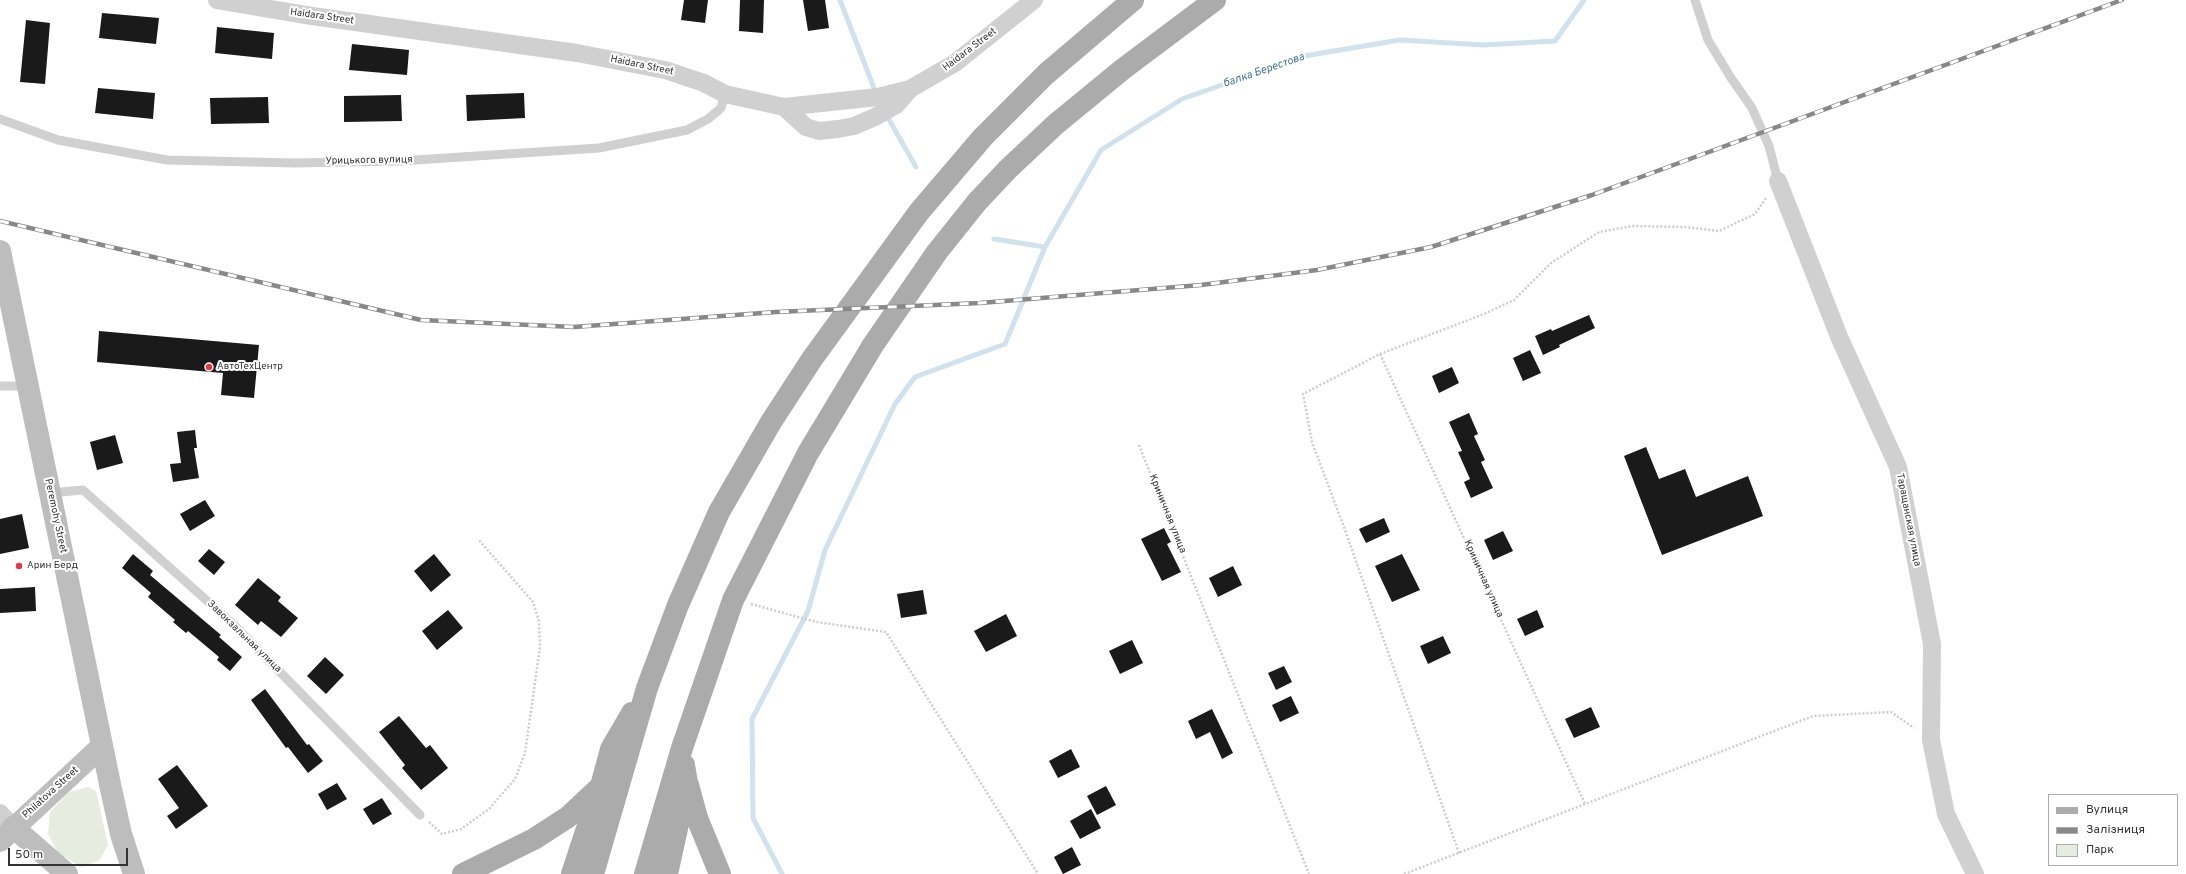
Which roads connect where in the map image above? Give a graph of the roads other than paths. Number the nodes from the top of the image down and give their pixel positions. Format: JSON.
{"nodes":[{"id":1,"x":217,"y":0,"type":"edge"},
{"id":2,"x":1034,"y":0,"type":"edge"},
{"id":3,"x":1215,"y":0,"type":"edge"},
{"id":4,"x":1695,"y":0,"type":"edge"},
{"id":5,"x":1124,"y":3,"type":"edge"},
{"id":6,"x":910,"y":89,"type":"junction"},
{"id":7,"x":725,"y":94,"type":"junction"},
{"id":8,"x":784,"y":107,"type":"junction"},
{"id":9,"x":0,"y":119,"type":"edge"},
{"id":10,"x":1778,"y":181,"type":"joint"},
{"id":11,"x":0,"y":251,"type":"edge"},
{"id":12,"x":5,"y":300,"type":"edge"},
{"id":13,"x":0,"y":386,"type":"edge"},
{"id":14,"x":28,"y":386,"type":"junction"},
{"id":15,"x":50,"y":493,"type":"junction"},
{"id":16,"x":647,"y":688,"type":"junction"},
{"id":17,"x":102,"y":746,"type":"junction"},
{"id":18,"x":682,"y":748,"type":"junction"},
{"id":19,"x":687,"y":783,"type":"junction"},
{"id":20,"x":601,"y":786,"type":"junction"},
{"id":21,"x":420,"y":815,"type":"road end"},
{"id":22,"x":4,"y":827,"type":"edge"},
{"id":23,"x":67,"y":874,"type":"edge"},
{"id":24,"x":134,"y":874,"type":"edge"},
{"id":25,"x":463,"y":874,"type":"edge"},
{"id":26,"x":572,"y":874,"type":"edge"},
{"id":27,"x":593,"y":874,"type":"edge"},
{"id":28,"x":646,"y":874,"type":"edge"},
{"id":29,"x":667,"y":874,"type":"edge"},
{"id":30,"x":720,"y":874,"type":"edge"},
{"id":31,"x":1975,"y":874,"type":"edge"}],
"edges":[{"from":1,"to":7,"type":"street","name":"Haidara Street"},
{"from":2,"to":6,"type":"street","name":"Haidara Street"},
{"from":3,"to":18,"type":"main road"},
{"from":4,"to":10,"type":"lane"},
{"from":5,"to":16,"type":"main road"},
{"from":6,"to":8,"type":"street","name":"Haidara Street"},
{"from":6,"to":8,"type":"street"},
{"from":7,"to":8,"type":"street","name":"Haidara Street"},
{"from":7,"to":9,"type":"lane","name":"Урицького вулиця"},
{"from":10,"to":31,"type":"street","name":"Таращанская улица"},
{"from":11,"to":12,"type":"main road","name":"Peremohy Street"},
{"from":12,"to":14,"type":"main road","name":"Peremohy Street"},
{"from":13,"to":14,"type":"lane"},
{"from":14,"to":15,"type":"main road","name":"Peremohy Street"},
{"from":15,"to":17,"type":"main road","name":"Peremohy Street"},
{"from":15,"to":21,"type":"lane","name":"Завокзальная улица"},
{"from":16,"to":20,"type":"main road"},
{"from":16,"to":27,"type":"main road"},
{"from":17,"to":22,"type":"main road","name":"Philatova Street"},
{"from":17,"to":24,"type":"main road","name":"Peremohy Street"},
{"from":18,"to":19,"type":"main road"},
{"from":18,"to":28,"type":"main road"},
{"from":19,"to":29,"type":"main road"},
{"from":19,"to":30,"type":"main road"},
{"from":20,"to":25,"type":"main road"},
{"from":20,"to":26,"type":"main road"},
{"from":22,"to":23,"type":"main road"}]}
